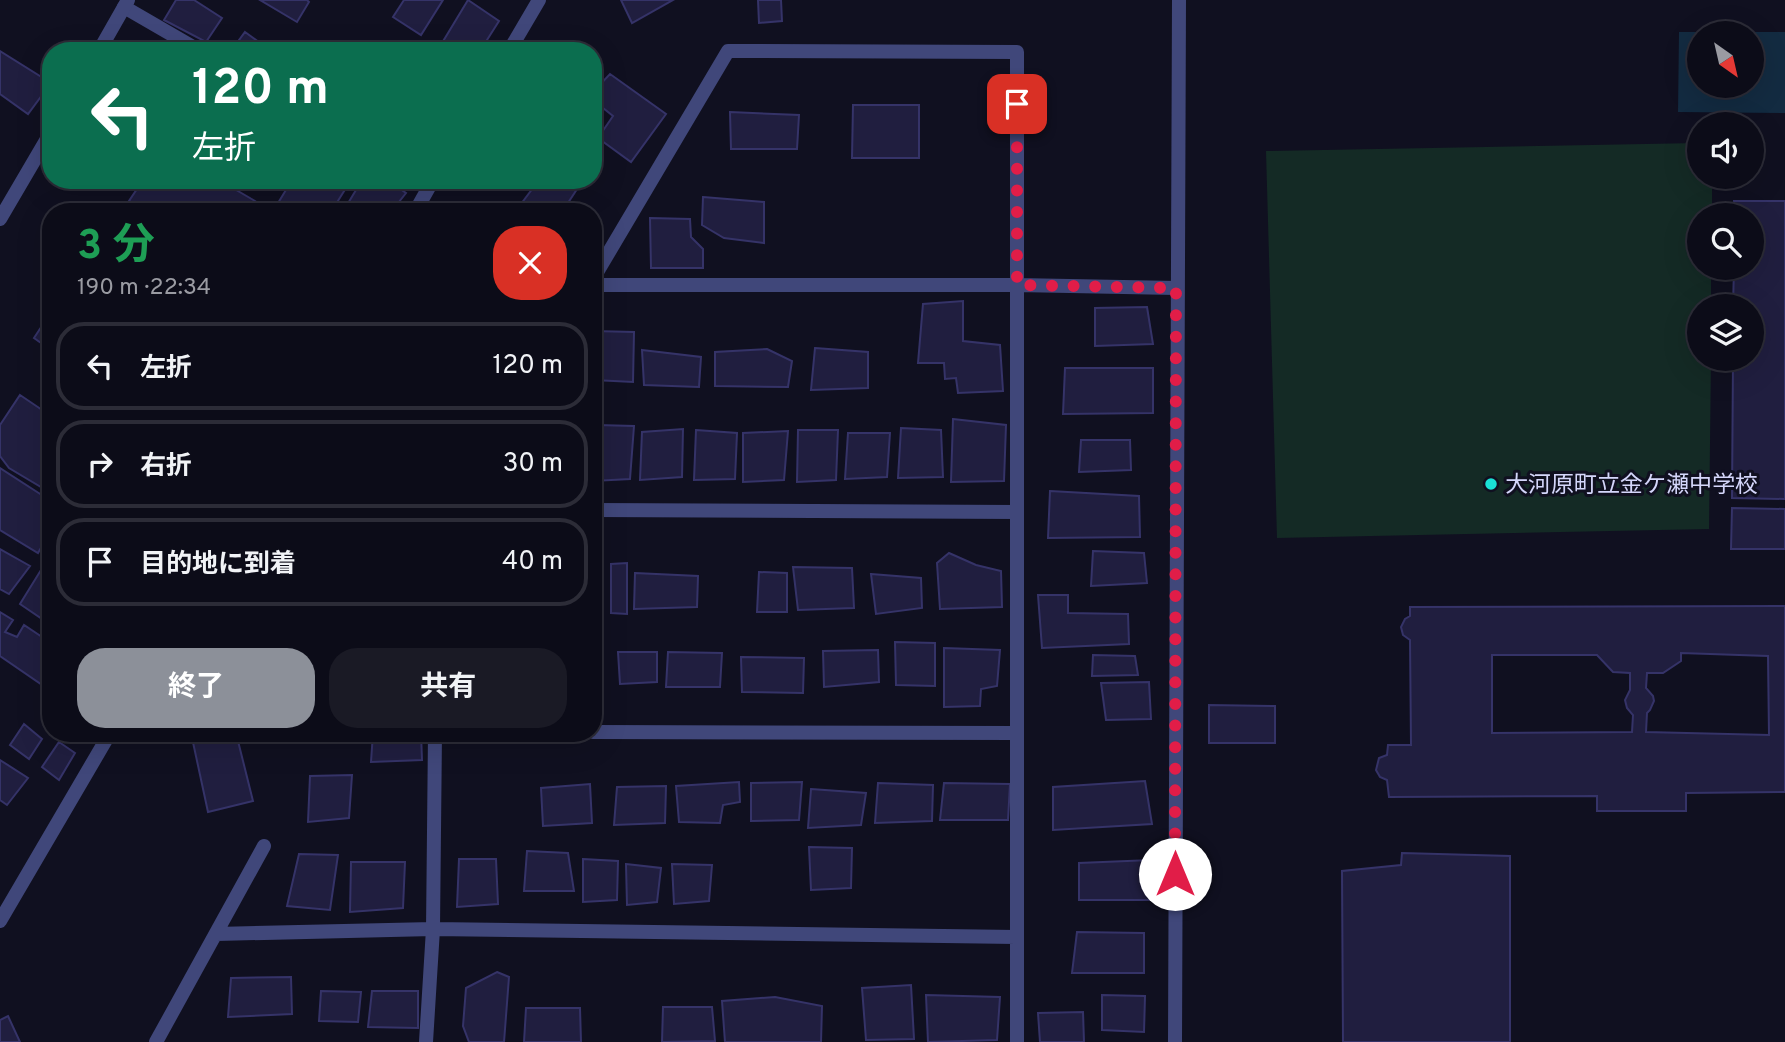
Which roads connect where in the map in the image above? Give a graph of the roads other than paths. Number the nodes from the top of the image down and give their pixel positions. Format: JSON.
{"nodes":[{"id":1,"x":538,"y":0,"type":"edge"},
{"id":2,"x":1179,"y":0,"type":"edge"},
{"id":3,"x":126,"y":3,"type":"edge"},
{"id":4,"x":104,"y":42,"type":"edge"},
{"id":5,"x":186,"y":42,"type":"edge"},
{"id":6,"x":514,"y":42,"type":"edge"},
{"id":7,"x":42,"y":147,"type":"edge"},
{"id":8,"x":0,"y":219,"type":"edge"},
{"id":9,"x":602,"y":264,"type":"edge"},
{"id":10,"x":602,"y":285,"type":"edge"},
{"id":11,"x":1017,"y":285,"type":"junction"},
{"id":12,"x":1176,"y":288,"type":"junction"},
{"id":13,"x":602,"y":510,"type":"edge"},
{"id":14,"x":1017,"y":512,"type":"junction"},
{"id":15,"x":602,"y":732,"type":"edge"},
{"id":16,"x":1017,"y":733,"type":"junction"},
{"id":17,"x":105,"y":742,"type":"edge"},
{"id":18,"x":435,"y":742,"type":"edge"},
{"id":19,"x":264,"y":846,"type":"dead end"},
{"id":20,"x":0,"y":921,"type":"edge"},
{"id":21,"x":433,"y":929,"type":"junction"},
{"id":22,"x":216,"y":934,"type":"junction"},
{"id":23,"x":1016,"y":937,"type":"junction"},
{"id":24,"x":156,"y":1042,"type":"edge"},
{"id":25,"x":426,"y":1042,"type":"edge"},
{"id":26,"x":1017,"y":1042,"type":"edge"},
{"id":27,"x":1175,"y":1042,"type":"edge"}],
"edges":[{"from":1,"to":6,"type":"street"},
{"from":2,"to":12,"type":"street"},
{"from":3,"to":4,"type":"street"},
{"from":3,"to":5,"type":"street"},
{"from":7,"to":8,"type":"street"},
{"from":9,"to":11,"type":"street"},
{"from":10,"to":11,"type":"street"},
{"from":11,"to":12,"type":"street"},
{"from":11,"to":14,"type":"street"},
{"from":12,"to":27,"type":"street"},
{"from":13,"to":14,"type":"street"},
{"from":14,"to":16,"type":"street"},
{"from":15,"to":16,"type":"street"},
{"from":16,"to":23,"type":"street"},
{"from":17,"to":20,"type":"street"},
{"from":18,"to":21,"type":"street"},
{"from":19,"to":22,"type":"street"},
{"from":21,"to":22,"type":"street"},
{"from":21,"to":23,"type":"street"},
{"from":21,"to":25,"type":"street"},
{"from":22,"to":24,"type":"street"},
{"from":23,"to":26,"type":"street"}]}
